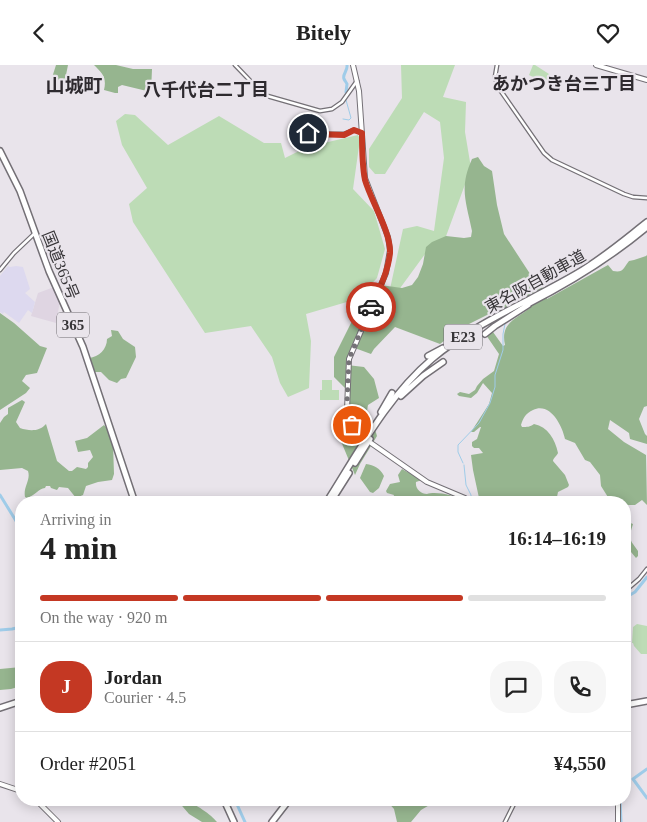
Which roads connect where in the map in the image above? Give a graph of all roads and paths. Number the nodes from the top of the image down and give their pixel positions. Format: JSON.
{"nodes":[{"id":1,"x":235,"y":65,"type":"edge"},
{"id":2,"x":353,"y":65,"type":"edge"},
{"id":3,"x":497,"y":65,"type":"edge"},
{"id":4,"x":596,"y":65,"type":"edge"},
{"id":5,"x":647,"y":80,"type":"edge"},
{"id":6,"x":357,"y":81,"type":"junction"},
{"id":7,"x":306,"y":132,"type":"dead end"},
{"id":8,"x":362,"y":133,"type":"junction"},
{"id":9,"x":0,"y":151,"type":"edge"},
{"id":10,"x":647,"y":198,"type":"edge"},
{"id":11,"x":647,"y":222,"type":"edge"},
{"id":12,"x":647,"y":227,"type":"edge"},
{"id":13,"x":34,"y":233,"type":"junction"},
{"id":14,"x":0,"y":270,"type":"edge"},
{"id":15,"x":530,"y":303,"type":"junction"},
{"id":16,"x":477,"y":328,"type":"junction"},
{"id":17,"x":485,"y":334,"type":"dead end"},
{"id":18,"x":428,"y":356,"type":"dead end"},
{"id":19,"x":442,"y":362,"type":"dead end"},
{"id":20,"x":392,"y":393,"type":"dead end"},
{"id":21,"x":401,"y":396,"type":"junction"},
{"id":22,"x":363,"y":437,"type":"dead end"},
{"id":23,"x":371,"y":443,"type":"dead end"},
{"id":24,"x":361,"y":447,"type":"junction"},
{"id":25,"x":133,"y":496,"type":"edge"},
{"id":26,"x":330,"y":496,"type":"edge"},
{"id":27,"x":334,"y":496,"type":"edge"},
{"id":28,"x":460,"y":496,"type":"edge"},
{"id":29,"x":647,"y":569,"type":"edge"},
{"id":30,"x":631,"y":586,"type":"edge"},
{"id":31,"x":15,"y":701,"type":"edge"},
{"id":32,"x":647,"y":701,"type":"edge"},
{"id":33,"x":631,"y":704,"type":"edge"},
{"id":34,"x":0,"y":706,"type":"edge"},
{"id":35,"x":0,"y":784,"type":"edge"},
{"id":36,"x":15,"y":789,"type":"edge"},
{"id":37,"x":42,"y":806,"type":"edge"},
{"id":38,"x":227,"y":806,"type":"edge"},
{"id":39,"x":284,"y":806,"type":"edge"},
{"id":40,"x":513,"y":806,"type":"edge"},
{"id":41,"x":618,"y":806,"type":"edge"},
{"id":42,"x":58,"y":822,"type":"edge"},
{"id":43,"x":234,"y":822,"type":"edge"},
{"id":44,"x":272,"y":822,"type":"edge"},
{"id":45,"x":505,"y":822,"type":"edge"},
{"id":46,"x":618,"y":822,"type":"edge"}],
"edges":[{"from":1,"to":6,"type":"street"},
{"from":2,"to":6,"type":"main road"},
{"from":3,"to":10,"type":"street"},
{"from":4,"to":5,"type":"main road"},
{"from":6,"to":8,"type":"main road"},
{"from":7,"to":8,"type":"street"},
{"from":8,"to":22,"type":"main road"},
{"from":9,"to":13,"type":"highway","name":"国道365号","number":"365"},
{"from":11,"to":16,"type":"highway","name":"東名阪自動車道","number":"E23"},
{"from":12,"to":15,"type":"highway","name":"東名阪自動車道","number":"E23"},
{"from":13,"to":14,"type":"street"},
{"from":13,"to":25,"type":"highway","name":"国道365号","number":"365"},
{"from":15,"to":17,"type":"highway"},
{"from":15,"to":21,"type":"highway","name":"東名阪自動車道","number":"E23"},
{"from":16,"to":18,"type":"highway"},
{"from":16,"to":24,"type":"highway","name":"東名阪自動車道","number":"E23"},
{"from":19,"to":21,"type":"highway"},
{"from":20,"to":24,"type":"highway"},
{"from":21,"to":27,"type":"highway","name":"東名阪自動車道","number":"E23"},
{"from":23,"to":28,"type":"main road"},
{"from":24,"to":26,"type":"highway","name":"東名阪自動車道","number":"E23"},
{"from":29,"to":30,"type":"street"},
{"from":31,"to":34,"type":"highway"},
{"from":32,"to":33,"type":"highway"},
{"from":35,"to":36,"type":"main road"},
{"from":37,"to":42,"type":"main road"},
{"from":38,"to":43,"type":"highway"},
{"from":39,"to":44,"type":"highway"},
{"from":40,"to":45,"type":"street"},
{"from":41,"to":46,"type":"main road"}]}
